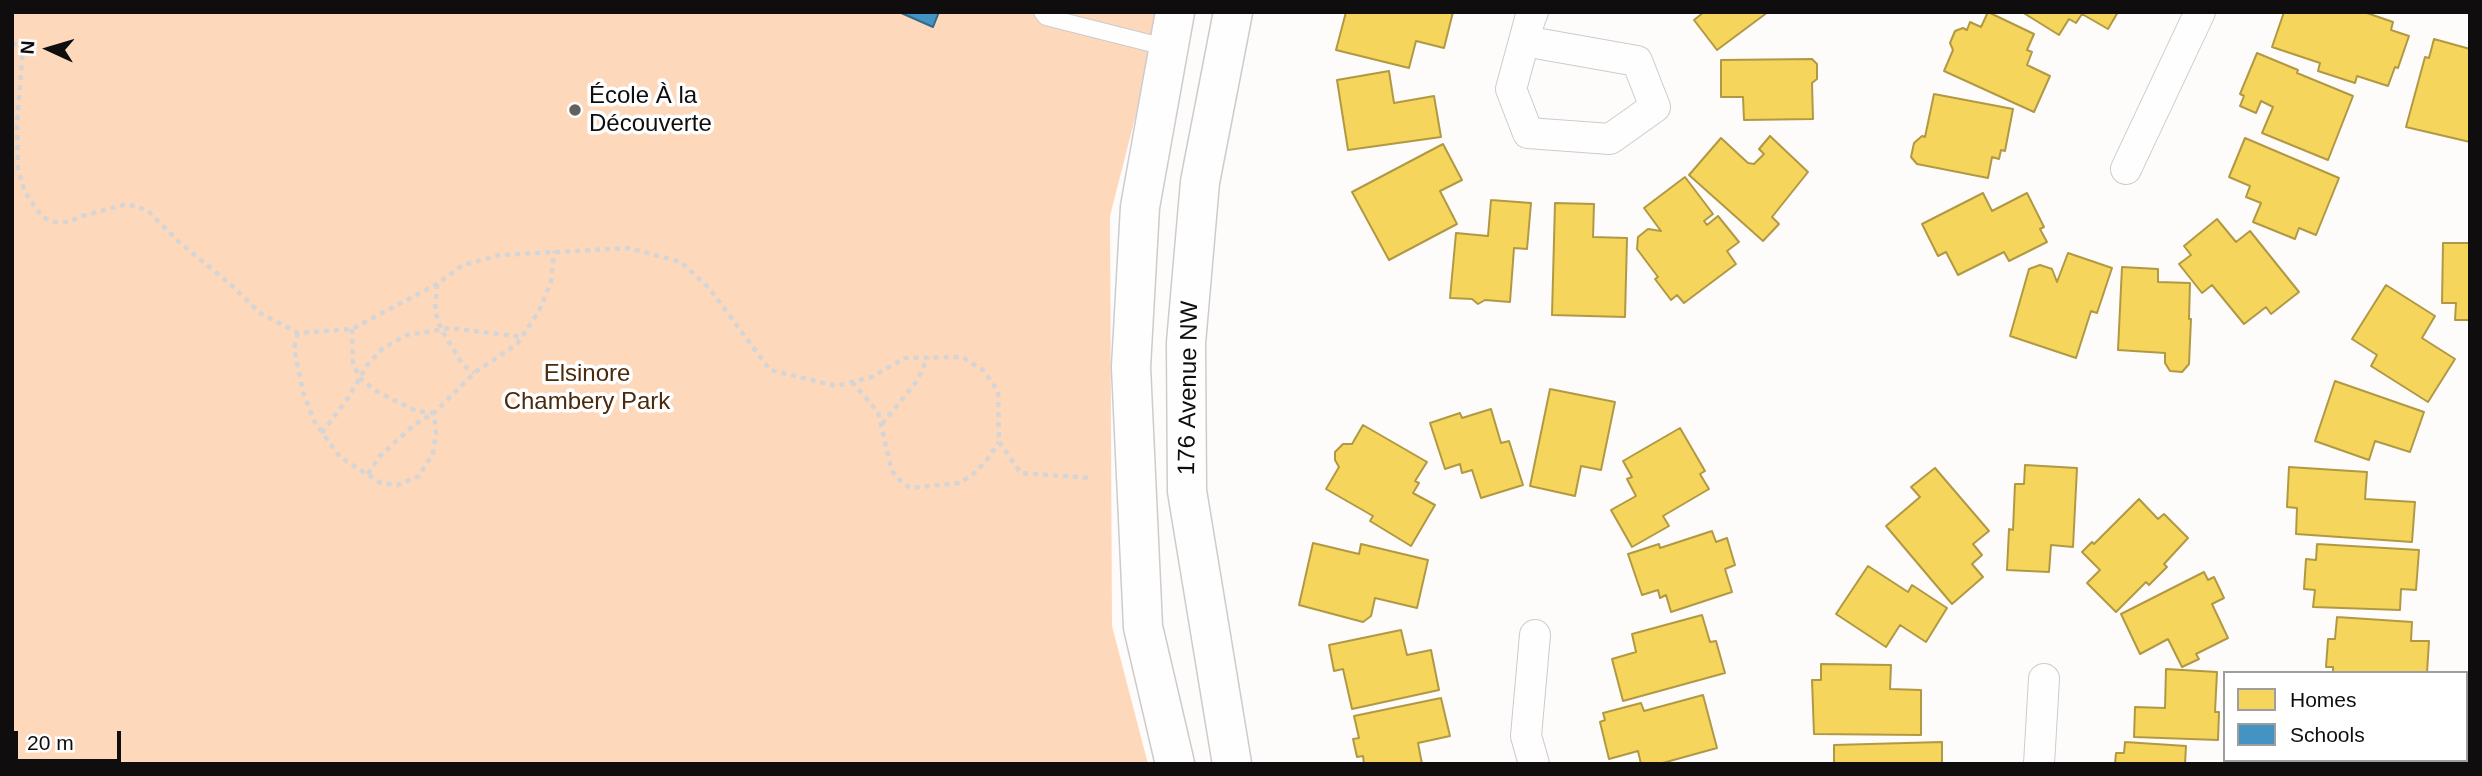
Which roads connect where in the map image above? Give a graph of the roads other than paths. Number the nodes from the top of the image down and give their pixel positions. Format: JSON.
{"nodes":[{"id":1,"x":1042,"y":12,"type":"edge"},
{"id":2,"x":1233,"y":12,"type":"edge"},
{"id":3,"x":1533,"y":12,"type":"edge"},
{"id":4,"x":2200,"y":12,"type":"edge"},
{"id":5,"x":1172,"y":30,"type":"edge"},
{"id":6,"x":1524,"y":41,"type":"junction"},
{"id":7,"x":2126,"y":169,"type":"dead end"},
{"id":8,"x":1535,"y":635,"type":"dead end"},
{"id":9,"x":2044,"y":679,"type":"dead end"},
{"id":10,"x":1175,"y":764,"type":"edge"},
{"id":11,"x":1232,"y":764,"type":"edge"},
{"id":12,"x":1534,"y":764,"type":"edge"},
{"id":13,"x":2039,"y":764,"type":"edge"}],
"edges":[{"from":1,"to":5,"type":"lane"},
{"from":2,"to":11,"type":"street","name":"176 Avenue NW"},
{"from":3,"to":6,"type":"street"},
{"from":4,"to":7,"type":"street"},
{"from":5,"to":10,"type":"street"},
{"from":6,"to":6,"type":"street"},
{"from":8,"to":12,"type":"street"},
{"from":9,"to":13,"type":"street"}]}
